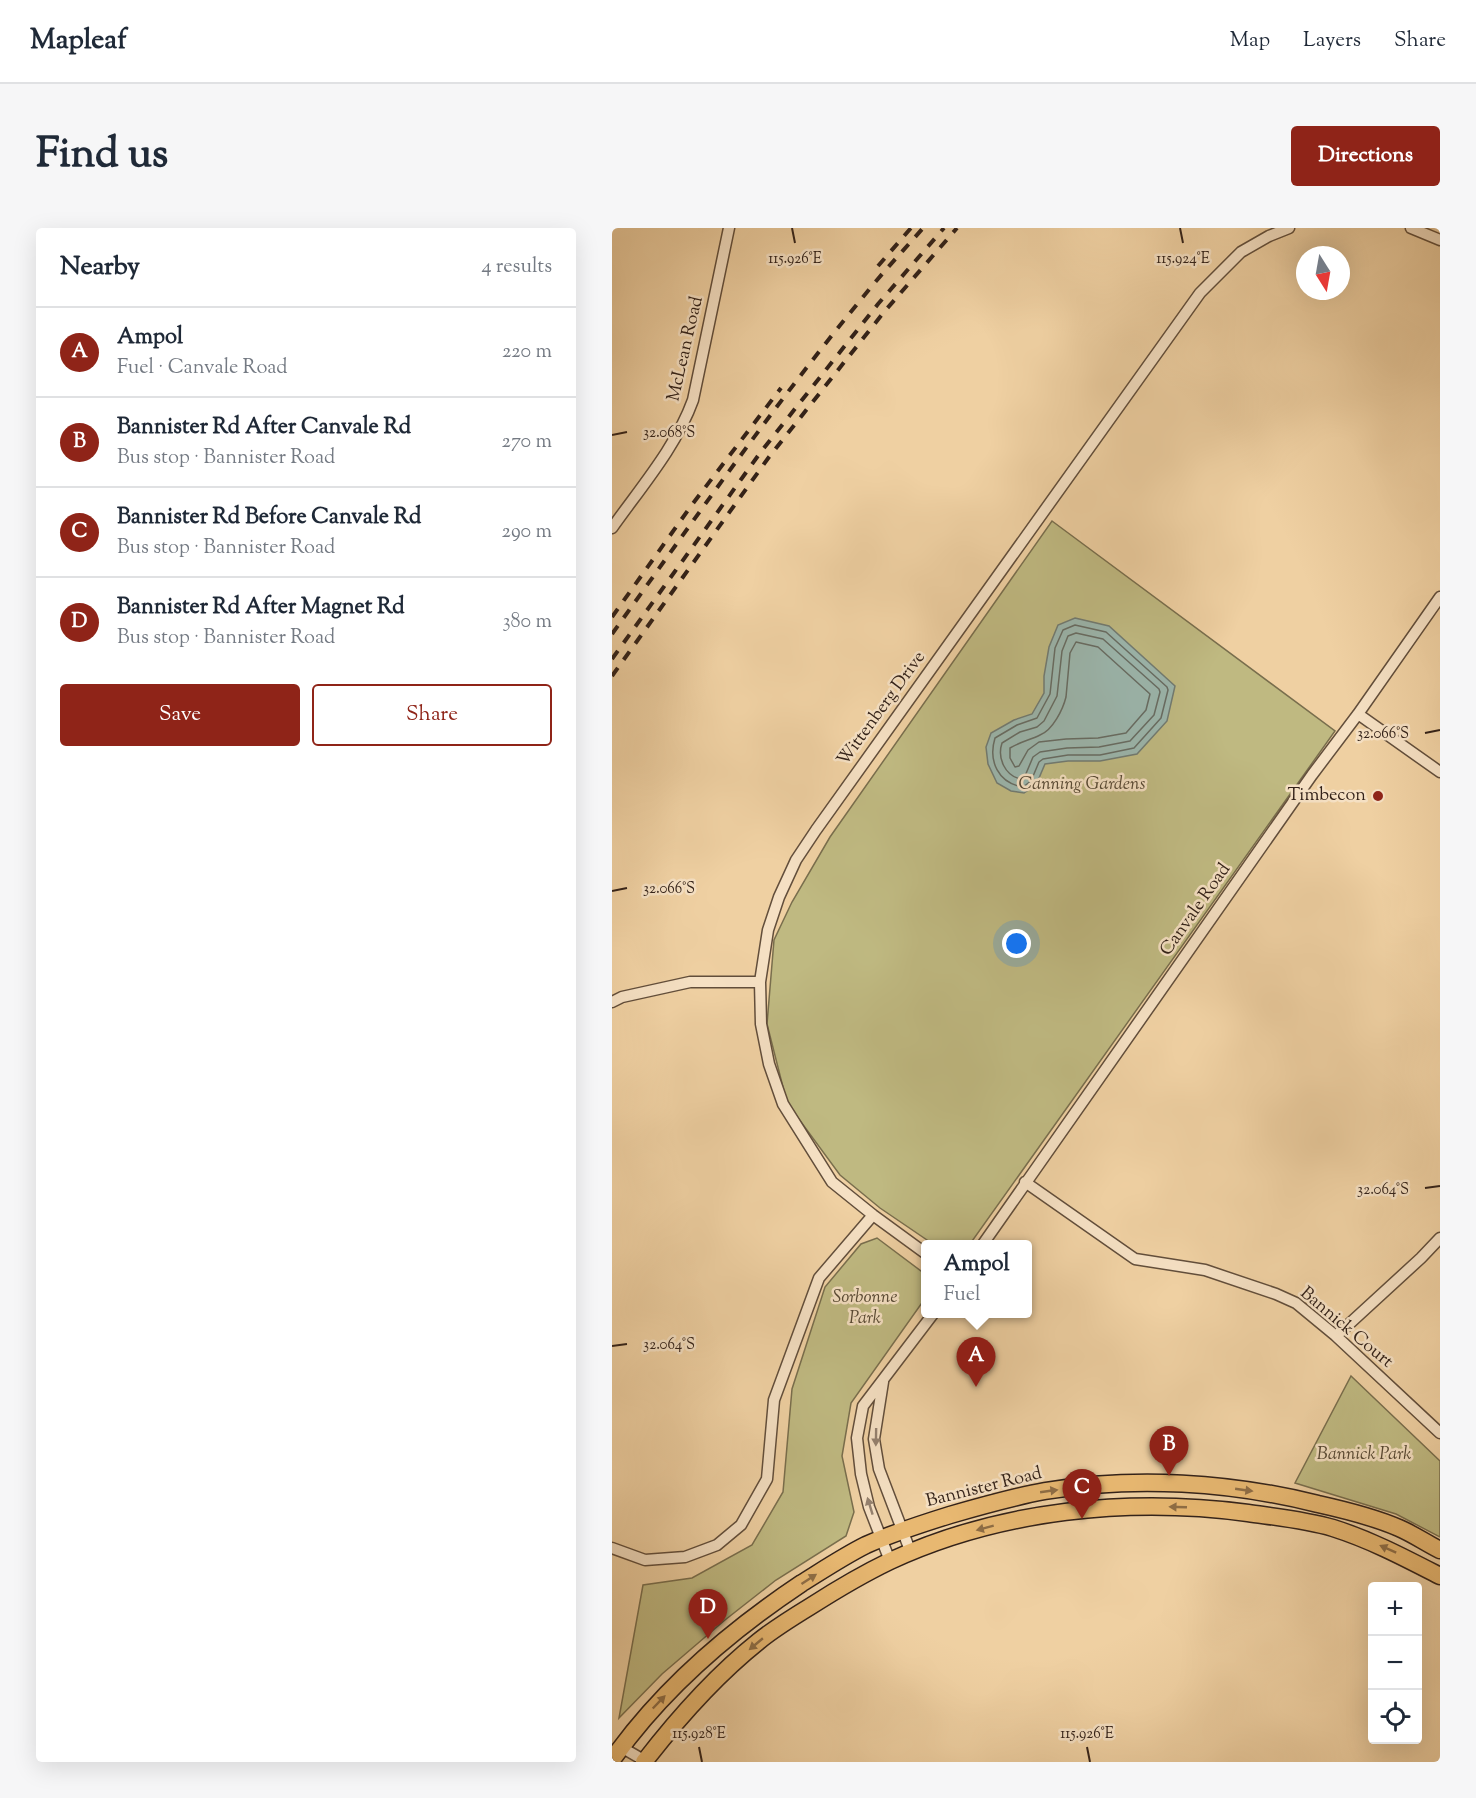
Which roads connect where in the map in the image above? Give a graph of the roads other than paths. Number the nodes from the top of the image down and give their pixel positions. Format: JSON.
{"nodes":[{"id":1,"x":729,"y":228,"type":"edge"},
{"id":2,"x":1289,"y":228,"type":"edge"},
{"id":3,"x":1411,"y":228,"type":"edge"},
{"id":4,"x":1440,"y":240,"type":"edge"},
{"id":5,"x":612,"y":528,"type":"edge"},
{"id":6,"x":1440,"y":597,"type":"edge"},
{"id":7,"x":1358,"y":714,"type":"junction"},
{"id":8,"x":1440,"y":772,"type":"edge"},
{"id":9,"x":760,"y":982,"type":"junction"},
{"id":10,"x":612,"y":1002,"type":"edge"},
{"id":11,"x":1025,"y":1182,"type":"junction"},
{"id":12,"x":873,"y":1215,"type":"junction"},
{"id":13,"x":1440,"y":1238,"type":"edge"},
{"id":14,"x":986,"y":1240,"type":"edge"},
{"id":15,"x":921,"y":1250,"type":"edge"},
{"id":16,"x":930,"y":1318,"type":"edge"},
{"id":17,"x":1336,"y":1336,"type":"junction"},
{"id":18,"x":884,"y":1379,"type":"junction"},
{"id":19,"x":1440,"y":1433,"type":"edge"},
{"id":20,"x":903,"y":1530,"type":"junction"},
{"id":21,"x":881,"y":1539,"type":"junction"},
{"id":22,"x":612,"y":1548,"type":"edge"},
{"id":23,"x":1440,"y":1550,"type":"edge"},
{"id":24,"x":911,"y":1552,"type":"junction"},
{"id":25,"x":890,"y":1561,"type":"junction"},
{"id":26,"x":1440,"y":1576,"type":"edge"},
{"id":27,"x":617,"y":1754,"type":"edge"},
{"id":28,"x":645,"y":1762,"type":"edge"}],
"edges":[{"from":1,"to":5,"type":"street","name":"McLean Road"},
{"from":2,"to":9,"type":"street","name":"Wittenberg Drive"},
{"from":3,"to":4,"type":"street"},
{"from":6,"to":7,"type":"street","name":"Canvale Road"},
{"from":7,"to":8,"type":"street"},
{"from":7,"to":11,"type":"street","name":"Canvale Road"},
{"from":9,"to":10,"type":"street"},
{"from":9,"to":12,"type":"street","name":"Wittenberg Drive"},
{"from":11,"to":14,"type":"street","name":"Canvale Road"},
{"from":11,"to":17,"type":"street","name":"Bannick Court"},
{"from":12,"to":15,"type":"street","name":"Wittenberg Drive"},
{"from":12,"to":22,"type":"street"},
{"from":13,"to":17,"type":"street"},
{"from":16,"to":18,"type":"street"},
{"from":17,"to":19,"type":"street","name":"Bannick Court"},
{"from":18,"to":20,"type":"street","one_way":true},
{"from":21,"to":18,"type":"street","one_way":true},
{"from":20,"to":21,"type":"main road","name":"Bannister Road"},
{"from":20,"to":23,"type":"main road","name":"Bannister Road","one_way":true},
{"from":20,"to":24,"type":"street"},
{"from":21,"to":25,"type":"street"},
{"from":27,"to":21,"type":"main road","name":"Bannister Road","one_way":true},
{"from":24,"to":25,"type":"main road"},
{"from":26,"to":24,"type":"main road","one_way":true},
{"from":25,"to":28,"type":"main road","one_way":true},
{"from":27,"to":28,"type":"street"}]}
